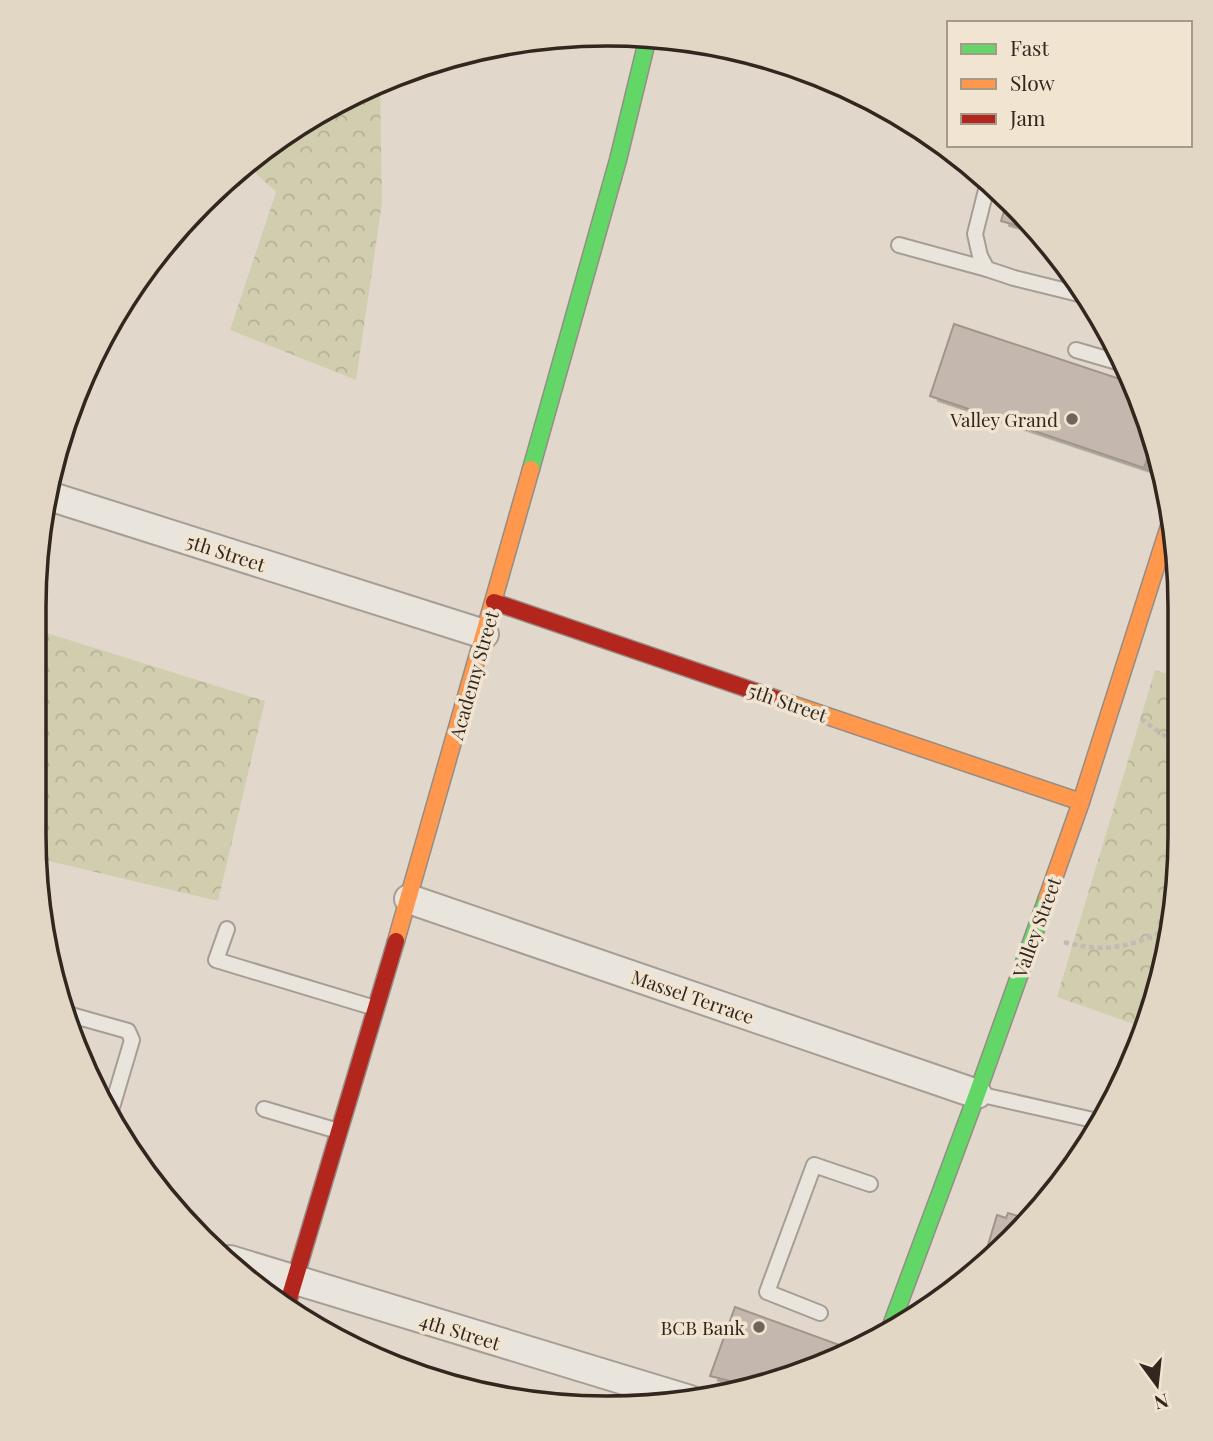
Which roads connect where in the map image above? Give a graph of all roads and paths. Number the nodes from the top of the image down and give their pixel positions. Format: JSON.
{"nodes":[{"id":1,"x":646,"y":47,"type":"edge"},
{"id":2,"x":985,"y":193,"type":"edge"},
{"id":3,"x":899,"y":245,"type":"dead end"},
{"id":4,"x":987,"y":269,"type":"junction"},
{"id":5,"x":1071,"y":292,"type":"edge"},
{"id":6,"x":1076,"y":351,"type":"dead end"},
{"id":7,"x":1111,"y":361,"type":"edge"},
{"id":8,"x":56,"y":498,"type":"edge"},
{"id":9,"x":1164,"y":543,"type":"edge"},
{"id":10,"x":494,"y":602,"type":"junction"},
{"id":11,"x":484,"y":634,"type":"junction"},
{"id":12,"x":1141,"y":718,"type":"dead end"},
{"id":13,"x":1168,"y":738,"type":"edge"},
{"id":14,"x":1081,"y":802,"type":"junction"},
{"id":15,"x":409,"y":899,"type":"junction"},
{"id":16,"x":228,"y":929,"type":"dead end"},
{"id":17,"x":1159,"y":933,"type":"edge"},
{"id":18,"x":1059,"y":940,"type":"dead end"},
{"id":19,"x":377,"y":1009,"type":"junction"},
{"id":20,"x":75,"y":1016,"type":"edge"},
{"id":21,"x":977,"y":1094,"type":"junction"},
{"id":22,"x":114,"y":1102,"type":"edge"},
{"id":23,"x":264,"y":1109,"type":"dead end"},
{"id":24,"x":1089,"y":1119,"type":"edge"},
{"id":25,"x":340,"y":1132,"type":"junction"},
{"id":26,"x":870,"y":1184,"type":"dead end"},
{"id":27,"x":249,"y":1266,"type":"edge"},
{"id":28,"x":295,"y":1281,"type":"junction"},
{"id":29,"x":290,"y":1297,"type":"edge"},
{"id":30,"x":820,"y":1313,"type":"dead end"},
{"id":31,"x":895,"y":1315,"type":"edge"},
{"id":32,"x":662,"y":1392,"type":"edge"}],
"edges":[{"from":1,"to":10,"type":"street","name":"Academy Street"},
{"from":2,"to":4,"type":"lane"},
{"from":3,"to":4,"type":"lane"},
{"from":4,"to":5,"type":"lane"},
{"from":6,"to":7,"type":"lane"},
{"from":8,"to":11,"type":"street","name":"5th Street"},
{"from":9,"to":14,"type":"street","name":"Valley Street"},
{"from":10,"to":11,"type":"street","name":"Academy Street"},
{"from":10,"to":14,"type":"street","name":"5th Street"},
{"from":11,"to":15,"type":"street","name":"Academy Street"},
{"from":12,"to":13,"type":"path"},
{"from":14,"to":21,"type":"street","name":"Valley Street"},
{"from":15,"to":19,"type":"street","name":"Academy Street"},
{"from":15,"to":21,"type":"street","name":"Massel Terrace"},
{"from":16,"to":19,"type":"lane"},
{"from":17,"to":18,"type":"path"},
{"from":19,"to":25,"type":"street","name":"Academy Street"},
{"from":20,"to":22,"type":"lane"},
{"from":21,"to":24,"type":"lane"},
{"from":21,"to":31,"type":"street","name":"Valley Street"},
{"from":23,"to":25,"type":"lane"},
{"from":25,"to":28,"type":"street","name":"Academy Street"},
{"from":26,"to":30,"type":"lane"},
{"from":27,"to":28,"type":"street","name":"4th Street"},
{"from":28,"to":29,"type":"street","name":"Academy Street"},
{"from":28,"to":32,"type":"street","name":"4th Street"}]}
